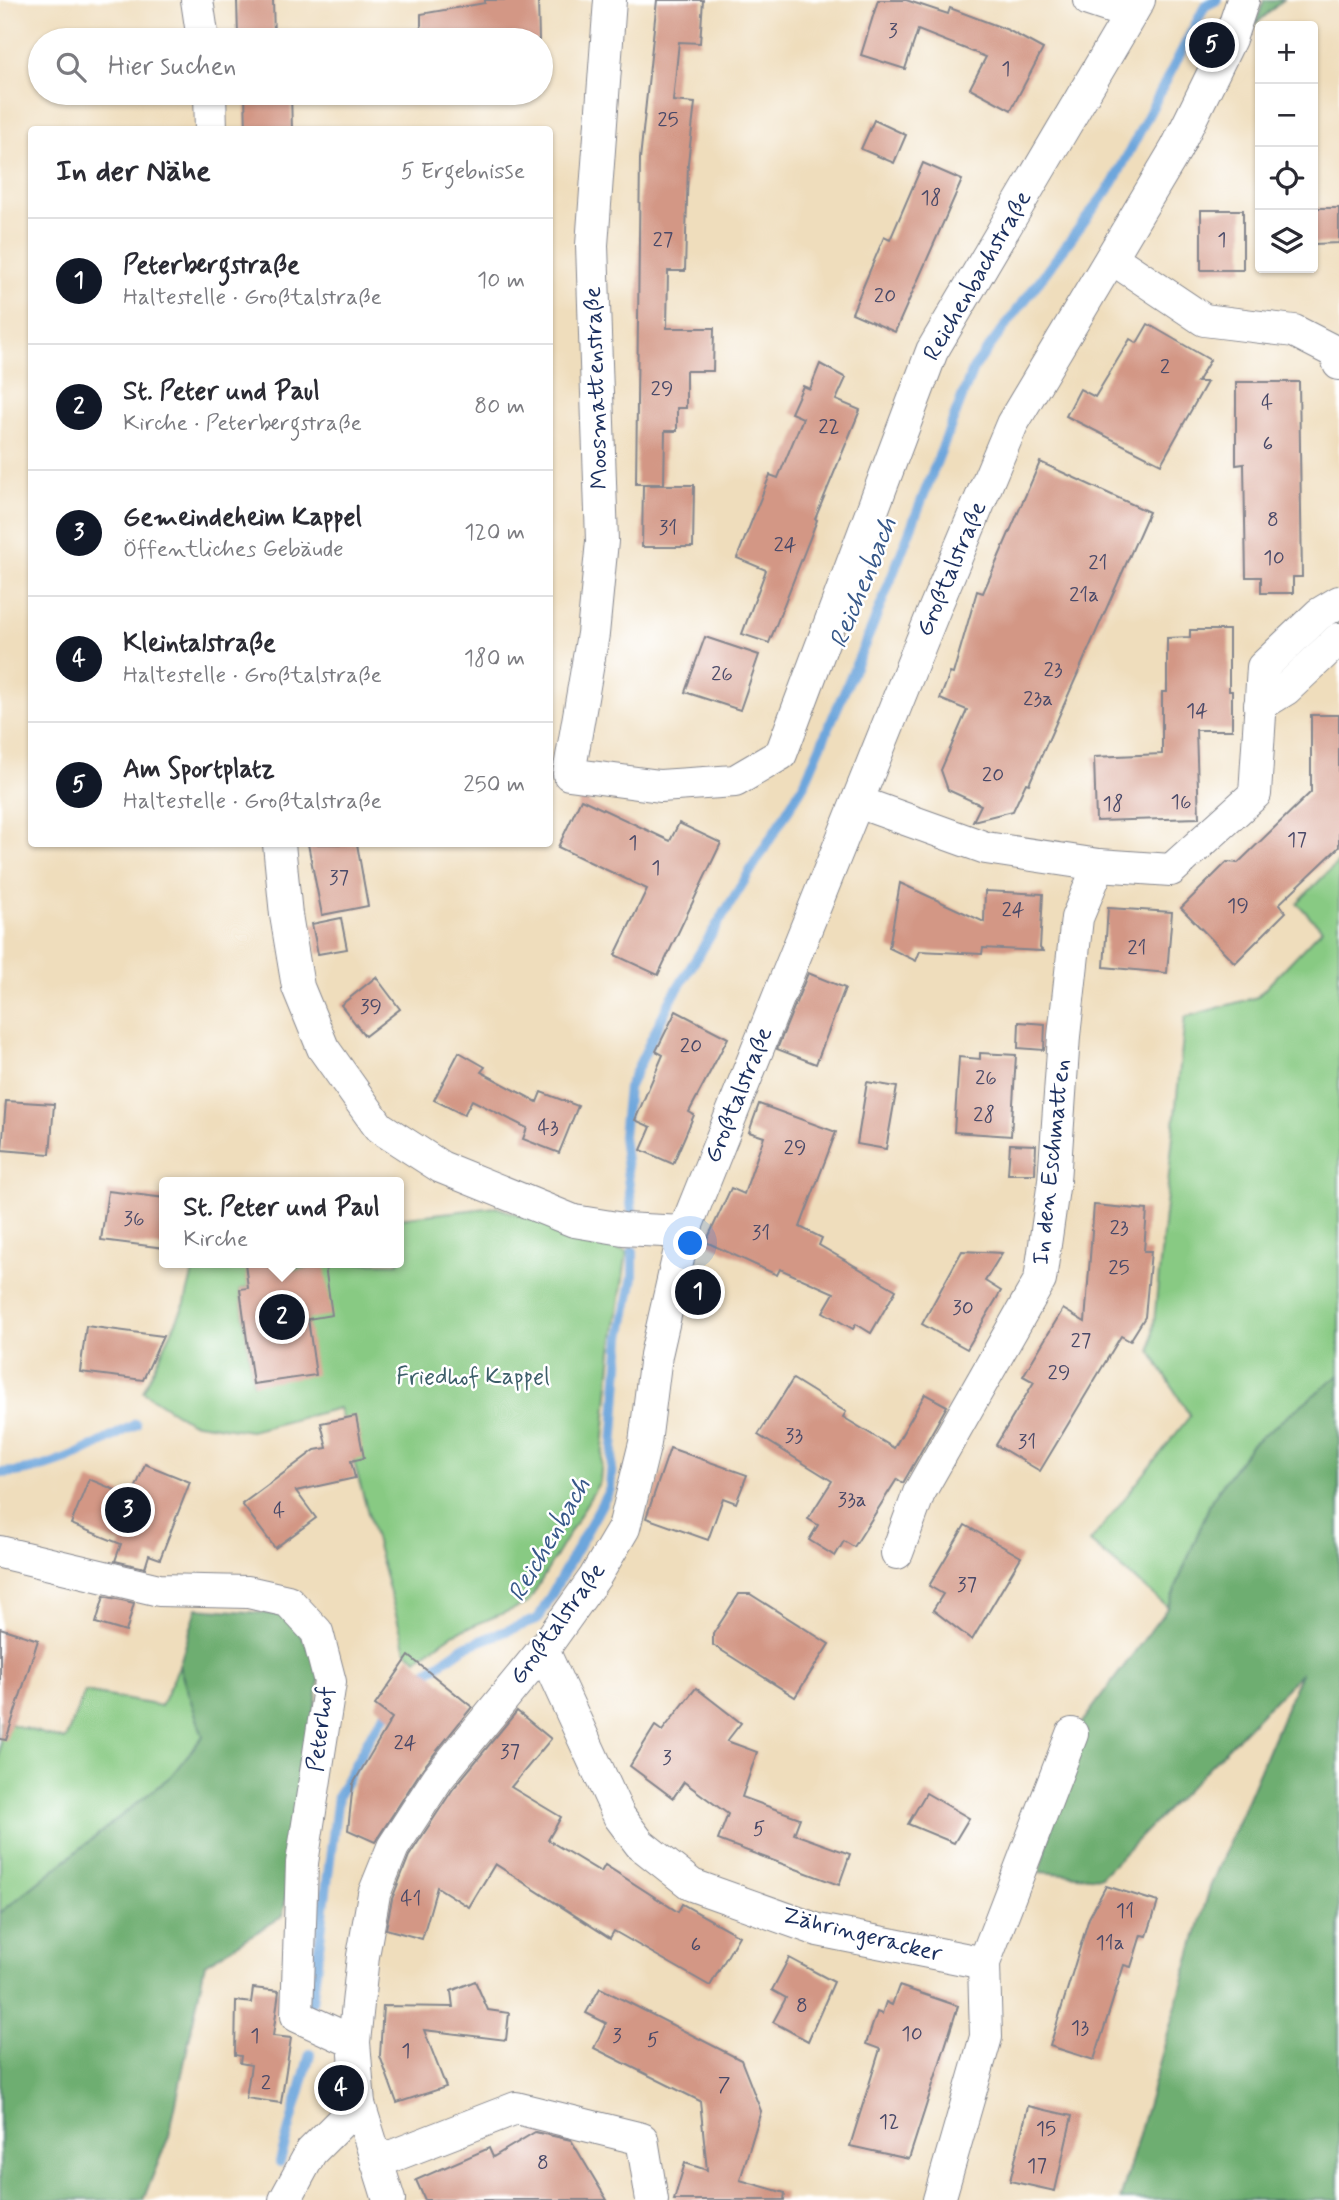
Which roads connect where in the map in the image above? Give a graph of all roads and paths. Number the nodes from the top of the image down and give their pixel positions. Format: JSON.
{"nodes":[{"id":1,"x":197,"y":0,"type":"edge"},
{"id":2,"x":610,"y":0,"type":"edge"},
{"id":3,"x":1089,"y":0,"type":"edge"},
{"id":4,"x":1135,"y":7,"type":"edge"},
{"id":5,"x":1240,"y":9,"type":"edge"},
{"id":6,"x":201,"y":28,"type":"edge"},
{"id":7,"x":210,"y":105,"type":"edge"},
{"id":8,"x":211,"y":126,"type":"edge"},
{"id":9,"x":1113,"y":259,"type":"junction"},
{"id":10,"x":1339,"y":364,"type":"edge"},
{"id":11,"x":1339,"y":602,"type":"edge"},
{"id":12,"x":1339,"y":639,"type":"edge"},
{"id":13,"x":1260,"y":705,"type":"junction"},
{"id":14,"x":569,"y":774,"type":"joint"},
{"id":15,"x":858,"y":802,"type":"junction"},
{"id":16,"x":279,"y":847,"type":"edge"},
{"id":17,"x":1099,"y":866,"type":"junction"},
{"id":18,"x":684,"y":1232,"type":"junction"},
{"id":19,"x":0,"y":1552,"type":"edge"},
{"id":20,"x":897,"y":1553,"type":"dead end"},
{"id":21,"x":543,"y":1650,"type":"junction"},
{"id":22,"x":1072,"y":1734,"type":"dead end"},
{"id":23,"x":984,"y":1963,"type":"junction"},
{"id":24,"x":334,"y":2032,"type":"junction"},
{"id":25,"x":359,"y":2104,"type":"junction"},
{"id":26,"x":377,"y":2162,"type":"junction"},
{"id":27,"x":285,"y":2200,"type":"edge"},
{"id":28,"x":389,"y":2200,"type":"edge"},
{"id":29,"x":652,"y":2200,"type":"edge"},
{"id":30,"x":939,"y":2200,"type":"edge"}],
"edges":[{"from":1,"to":6,"type":"street"},
{"from":2,"to":14,"type":"street","name":"Moosmattenstraße"},
{"from":3,"to":4,"type":"street"},
{"from":4,"to":14,"type":"street","name":"Reichenbachstraße"},
{"from":5,"to":9,"type":"street","name":"Großtalstraße"},
{"from":7,"to":8,"type":"street"},
{"from":9,"to":10,"type":"street"},
{"from":9,"to":15,"type":"street","name":"Großtalstraße"},
{"from":11,"to":13,"type":"street"},
{"from":12,"to":13,"type":"street"},
{"from":13,"to":17,"type":"street"},
{"from":15,"to":17,"type":"street"},
{"from":15,"to":18,"type":"street","name":"Großtalstraße"},
{"from":16,"to":18,"type":"street"},
{"from":17,"to":20,"type":"street","name":"In den Eschmatten"},
{"from":18,"to":21,"type":"street","name":"Großtalstraße"},
{"from":19,"to":24,"type":"street","name":"Peterhof"},
{"from":21,"to":23,"type":"street","name":"Zähringeracker"},
{"from":21,"to":24,"type":"street","name":"Großtalstraße"},
{"from":22,"to":23,"type":"street"},
{"from":23,"to":30,"type":"street"},
{"from":24,"to":25,"type":"street","name":"Großtalstraße"},
{"from":25,"to":26,"type":"street","name":"Großtalstraße"},
{"from":25,"to":27,"type":"street"},
{"from":26,"to":28,"type":"street","name":"Großtalstraße"},
{"from":26,"to":29,"type":"street"}]}
